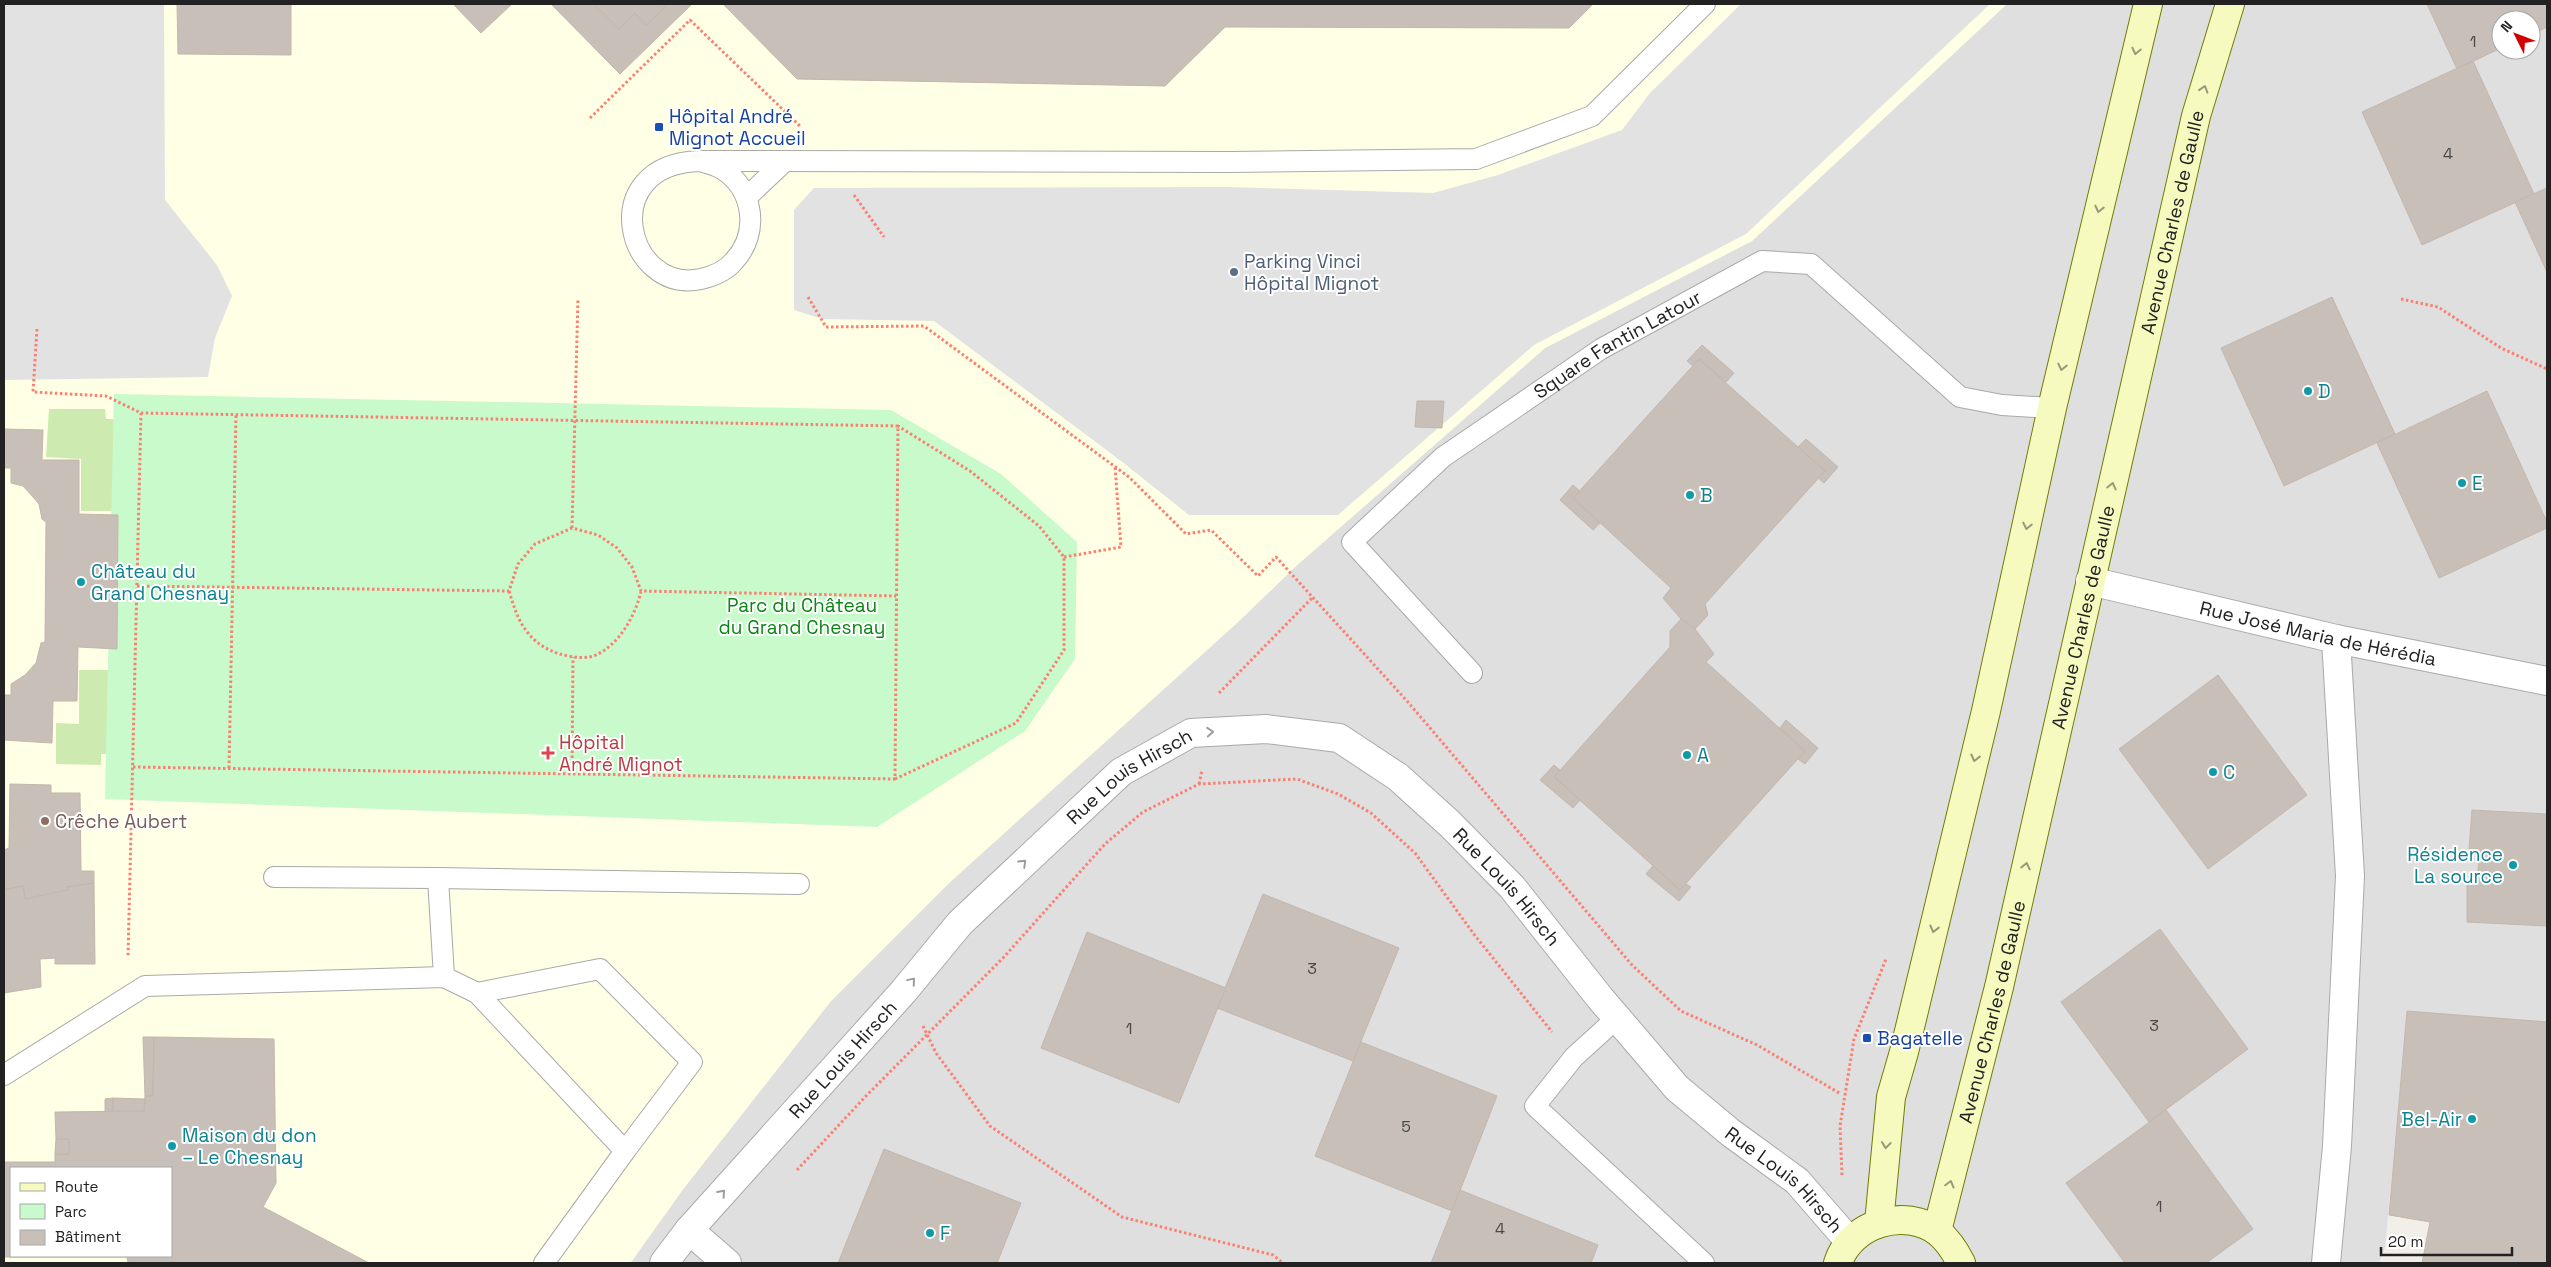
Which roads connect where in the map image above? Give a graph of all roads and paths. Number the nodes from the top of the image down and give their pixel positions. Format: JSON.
{"nodes":[{"id":1,"x":1705,"y":4,"type":"edge"},
{"id":2,"x":2148,"y":4,"type":"edge"},
{"id":3,"x":2230,"y":4,"type":"edge"},
{"id":4,"x":590,"y":118,"type":"dead end"},
{"id":5,"x":830,"y":160,"type":"junction"},
{"id":6,"x":700,"y":161,"type":"junction"},
{"id":7,"x":785,"y":161,"type":"junction"},
{"id":8,"x":747,"y":197,"type":"junction"},
{"id":9,"x":884,"y":237,"type":"dead end"},
{"id":10,"x":808,"y":297,"type":"dead end"},
{"id":11,"x":578,"y":298,"type":"dead end"},
{"id":12,"x":2401,"y":299,"type":"dead end"},
{"id":13,"x":37,"y":329,"type":"dead end"},
{"id":14,"x":2547,"y":369,"type":"edge"},
{"id":15,"x":2052,"y":408,"type":"junction"},
{"id":16,"x":141,"y":413,"type":"junction"},
{"id":17,"x":236,"y":414,"type":"junction"},
{"id":18,"x":574,"y":420,"type":"junction"},
{"id":19,"x":898,"y":426,"type":"junction"},
{"id":20,"x":1115,"y":466,"type":"junction"},
{"id":21,"x":572,"y":528,"type":"junction"},
{"id":22,"x":1064,"y":556,"type":"junction"},
{"id":23,"x":2090,"y":581,"type":"junction"},
{"id":24,"x":137,"y":586,"type":"junction"},
{"id":25,"x":233,"y":588,"type":"junction"},
{"id":26,"x":509,"y":591,"type":"junction"},
{"id":27,"x":641,"y":591,"type":"junction"},
{"id":28,"x":896,"y":596,"type":"junction"},
{"id":29,"x":1313,"y":597,"type":"junction"},
{"id":30,"x":2336,"y":639,"type":"junction"},
{"id":31,"x":572,"y":657,"type":"junction"},
{"id":32,"x":1472,"y":673,"type":"dead end"},
{"id":33,"x":2547,"y":682,"type":"edge"},
{"id":34,"x":1210,"y":732,"type":"junction"},
{"id":35,"x":133,"y":767,"type":"junction"},
{"id":36,"x":230,"y":768,"type":"junction"},
{"id":37,"x":572,"y":773,"type":"junction"},
{"id":38,"x":895,"y":779,"type":"junction"},
{"id":39,"x":1199,"y":784,"type":"junction"},
{"id":40,"x":274,"y":877,"type":"dead end"},
{"id":41,"x":438,"y":878,"type":"junction"},
{"id":42,"x":799,"y":884,"type":"dead end"},
{"id":43,"x":444,"y":977,"type":"junction"},
{"id":44,"x":903,"y":992,"type":"junction"},
{"id":45,"x":477,"y":993,"type":"junction"},
{"id":46,"x":127,"y":998,"type":"junction"},
{"id":47,"x":1617,"y":1018,"type":"junction"},
{"id":48,"x":927,"y":1033,"type":"junction"},
{"id":49,"x":1574,"y":1057,"type":"junction"},
{"id":50,"x":4,"y":1075,"type":"edge"},
{"id":51,"x":1841,"y":1094,"type":"dead end"},
{"id":52,"x":626,"y":1152,"type":"junction"},
{"id":53,"x":791,"y":1176,"type":"dead end"},
{"id":54,"x":1879,"y":1223,"type":"junction"},
{"id":55,"x":689,"y":1230,"type":"junction"},
{"id":56,"x":1937,"y":1231,"type":"junction"},
{"id":57,"x":1844,"y":1253,"type":"edge"},
{"id":58,"x":544,"y":1263,"type":"edge"},
{"id":59,"x":664,"y":1263,"type":"edge"},
{"id":60,"x":727,"y":1263,"type":"edge"},
{"id":61,"x":1283,"y":1263,"type":"edge"},
{"id":62,"x":1704,"y":1263,"type":"edge"},
{"id":63,"x":1961,"y":1263,"type":"edge"},
{"id":64,"x":2326,"y":1263,"type":"edge"}],
"edges":[{"from":1,"to":5,"type":"lane"},
{"from":2,"to":15,"type":"main road","one_way":true},
{"from":23,"to":3,"type":"main road","name":"Avenue Charles de Gaulle","one_way":true},
{"from":4,"to":5,"type":"path"},
{"from":5,"to":7,"type":"lane"},
{"from":5,"to":9,"type":"path"},
{"from":6,"to":7,"type":"lane"},
{"from":6,"to":8,"type":"lane"},
{"from":6,"to":8,"type":"lane"},
{"from":7,"to":8,"type":"lane"},
{"from":10,"to":20,"type":"path"},
{"from":11,"to":18,"type":"path"},
{"from":12,"to":14,"type":"path"},
{"from":13,"to":16,"type":"path"},
{"from":15,"to":32,"type":"lane","name":"Square Fantin Latour"},
{"from":15,"to":54,"type":"main road","one_way":true},
{"from":16,"to":17,"type":"path"},
{"from":16,"to":24,"type":"path"},
{"from":17,"to":18,"type":"path"},
{"from":17,"to":25,"type":"path"},
{"from":18,"to":19,"type":"path"},
{"from":18,"to":21,"type":"path"},
{"from":19,"to":22,"type":"path"},
{"from":19,"to":28,"type":"path"},
{"from":20,"to":22,"type":"path"},
{"from":20,"to":29,"type":"path"},
{"from":21,"to":26,"type":"path"},
{"from":21,"to":27,"type":"path"},
{"from":22,"to":38,"type":"path"},
{"from":23,"to":30,"type":"street","name":"Rue José Maria de Hérédia"},
{"from":56,"to":23,"type":"main road","name":"Avenue Charles de Gaulle","one_way":true},
{"from":24,"to":25,"type":"path"},
{"from":24,"to":35,"type":"path"},
{"from":25,"to":26,"type":"path"},
{"from":25,"to":36,"type":"path"},
{"from":26,"to":31,"type":"path"},
{"from":27,"to":28,"type":"path"},
{"from":27,"to":31,"type":"path"},
{"from":28,"to":38,"type":"path"},
{"from":29,"to":34,"type":"path"},
{"from":29,"to":51,"type":"path"},
{"from":30,"to":33,"type":"street","name":"Rue José Maria de Hérédia"},
{"from":30,"to":64,"type":"street"},
{"from":31,"to":37,"type":"path"},
{"from":34,"to":39,"type":"path"},
{"from":44,"to":34,"type":"street","name":"Rue Louis Hirsch","one_way":true},
{"from":34,"to":47,"type":"street","name":"Rue Louis Hirsch","one_way":true},
{"from":35,"to":36,"type":"path"},
{"from":35,"to":46,"type":"path"},
{"from":36,"to":37,"type":"path"},
{"from":37,"to":38,"type":"path"},
{"from":39,"to":48,"type":"path"},
{"from":39,"to":49,"type":"path"},
{"from":40,"to":41,"type":"lane"},
{"from":41,"to":42,"type":"lane"},
{"from":41,"to":43,"type":"lane"},
{"from":43,"to":45,"type":"lane"},
{"from":43,"to":46,"type":"lane"},
{"from":44,"to":48,"type":"path"},
{"from":55,"to":44,"type":"street","name":"Rue Louis Hirsch","one_way":true},
{"from":45,"to":52,"type":"lane"},
{"from":45,"to":52,"type":"lane"},
{"from":46,"to":50,"type":"lane"},
{"from":47,"to":49,"type":"lane"},
{"from":47,"to":57,"type":"street","name":"Rue Louis Hirsch"},
{"from":48,"to":53,"type":"path"},
{"from":48,"to":61,"type":"path"},
{"from":49,"to":62,"type":"lane"},
{"from":52,"to":58,"type":"lane"},
{"from":54,"to":56,"type":"main road"},
{"from":54,"to":57,"type":"main road"},
{"from":55,"to":59,"type":"street","name":"Rue Louis Hirsch"},
{"from":55,"to":60,"type":"street"},
{"from":56,"to":63,"type":"main road"}]}
